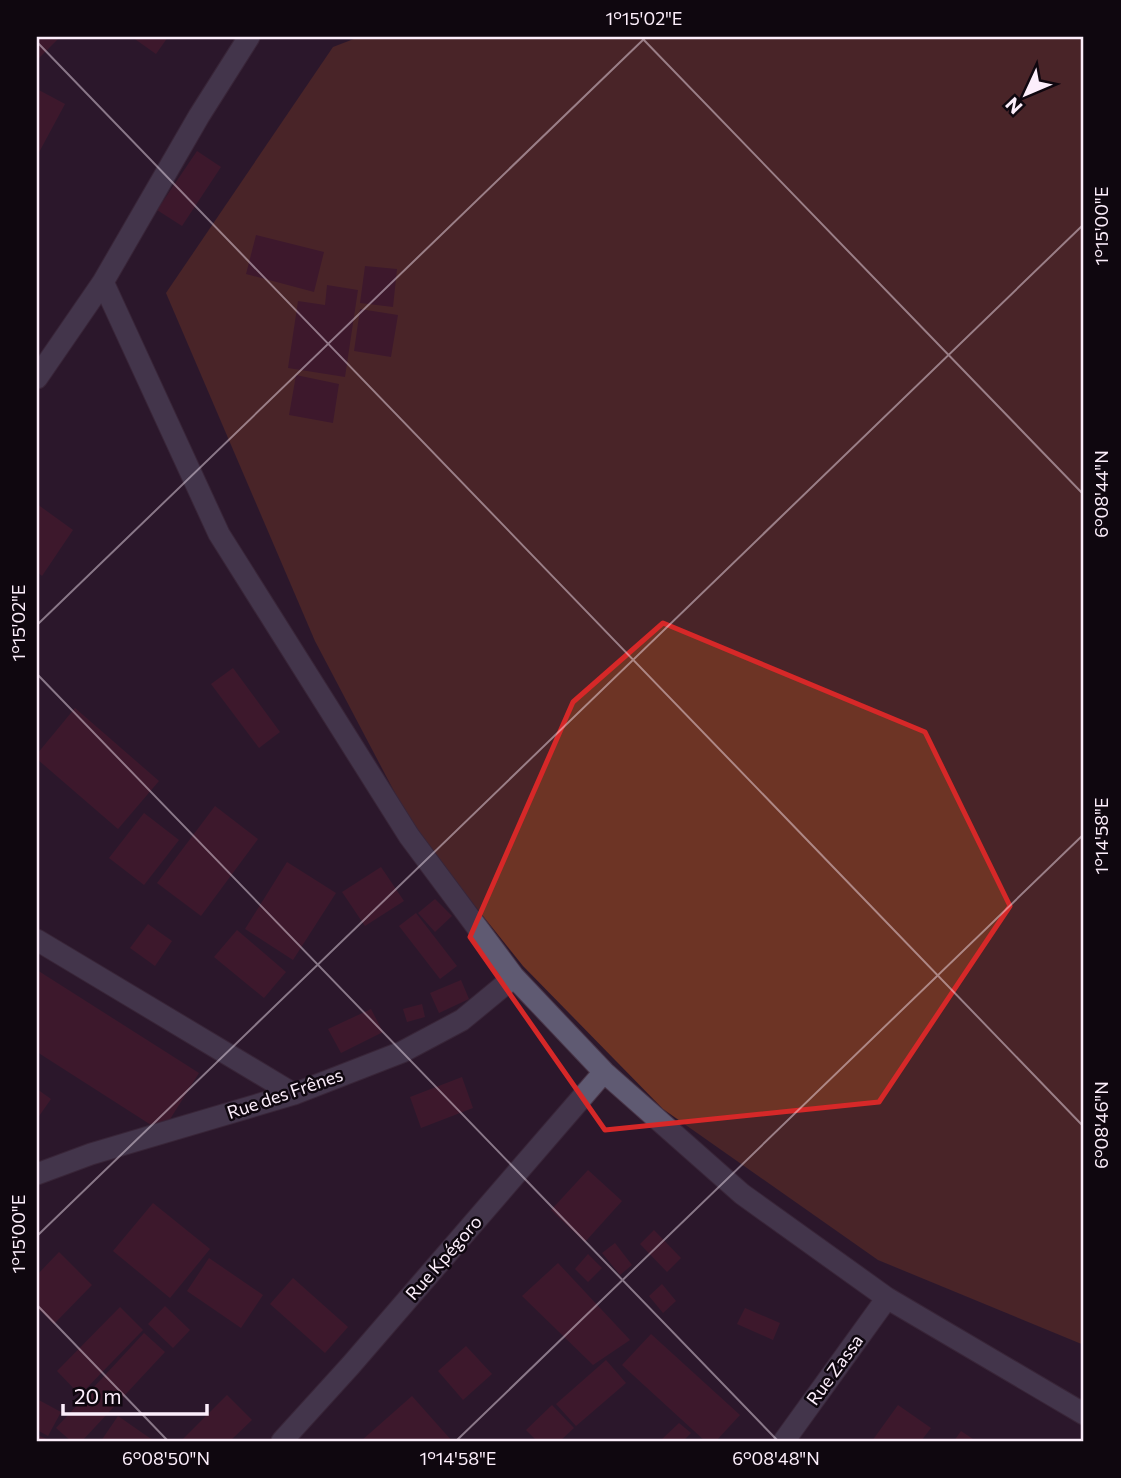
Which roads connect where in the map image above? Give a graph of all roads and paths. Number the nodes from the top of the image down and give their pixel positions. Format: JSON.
{"nodes":[{"id":1,"x":249,"y":37,"type":"edge"},
{"id":2,"x":103,"y":282,"type":"junction"},
{"id":3,"x":37,"y":378,"type":"edge"},
{"id":4,"x":37,"y":940,"type":"edge"},
{"id":5,"x":514,"y":976,"type":"junction"},
{"id":6,"x":604,"y":1072,"type":"junction"},
{"id":7,"x":294,"y":1094,"type":"junction"},
{"id":8,"x":37,"y":1174,"type":"edge"},
{"id":9,"x":887,"y":1298,"type":"junction"},
{"id":10,"x":1084,"y":1414,"type":"edge"},
{"id":11,"x":282,"y":1441,"type":"edge"},
{"id":12,"x":784,"y":1441,"type":"edge"}],
"edges":[{"from":1,"to":2,"type":"street"},
{"from":2,"to":3,"type":"street"},
{"from":2,"to":5,"type":"street"},
{"from":4,"to":7,"type":"street"},
{"from":5,"to":6,"type":"street"},
{"from":5,"to":7,"type":"street","name":"Rue des Frênes"},
{"from":6,"to":9,"type":"street"},
{"from":6,"to":11,"type":"street","name":"Rue Kpégoro"},
{"from":7,"to":8,"type":"street","name":"Rue des Frênes"},
{"from":9,"to":10,"type":"street"},
{"from":9,"to":12,"type":"street","name":"Rue Zassa"}]}
